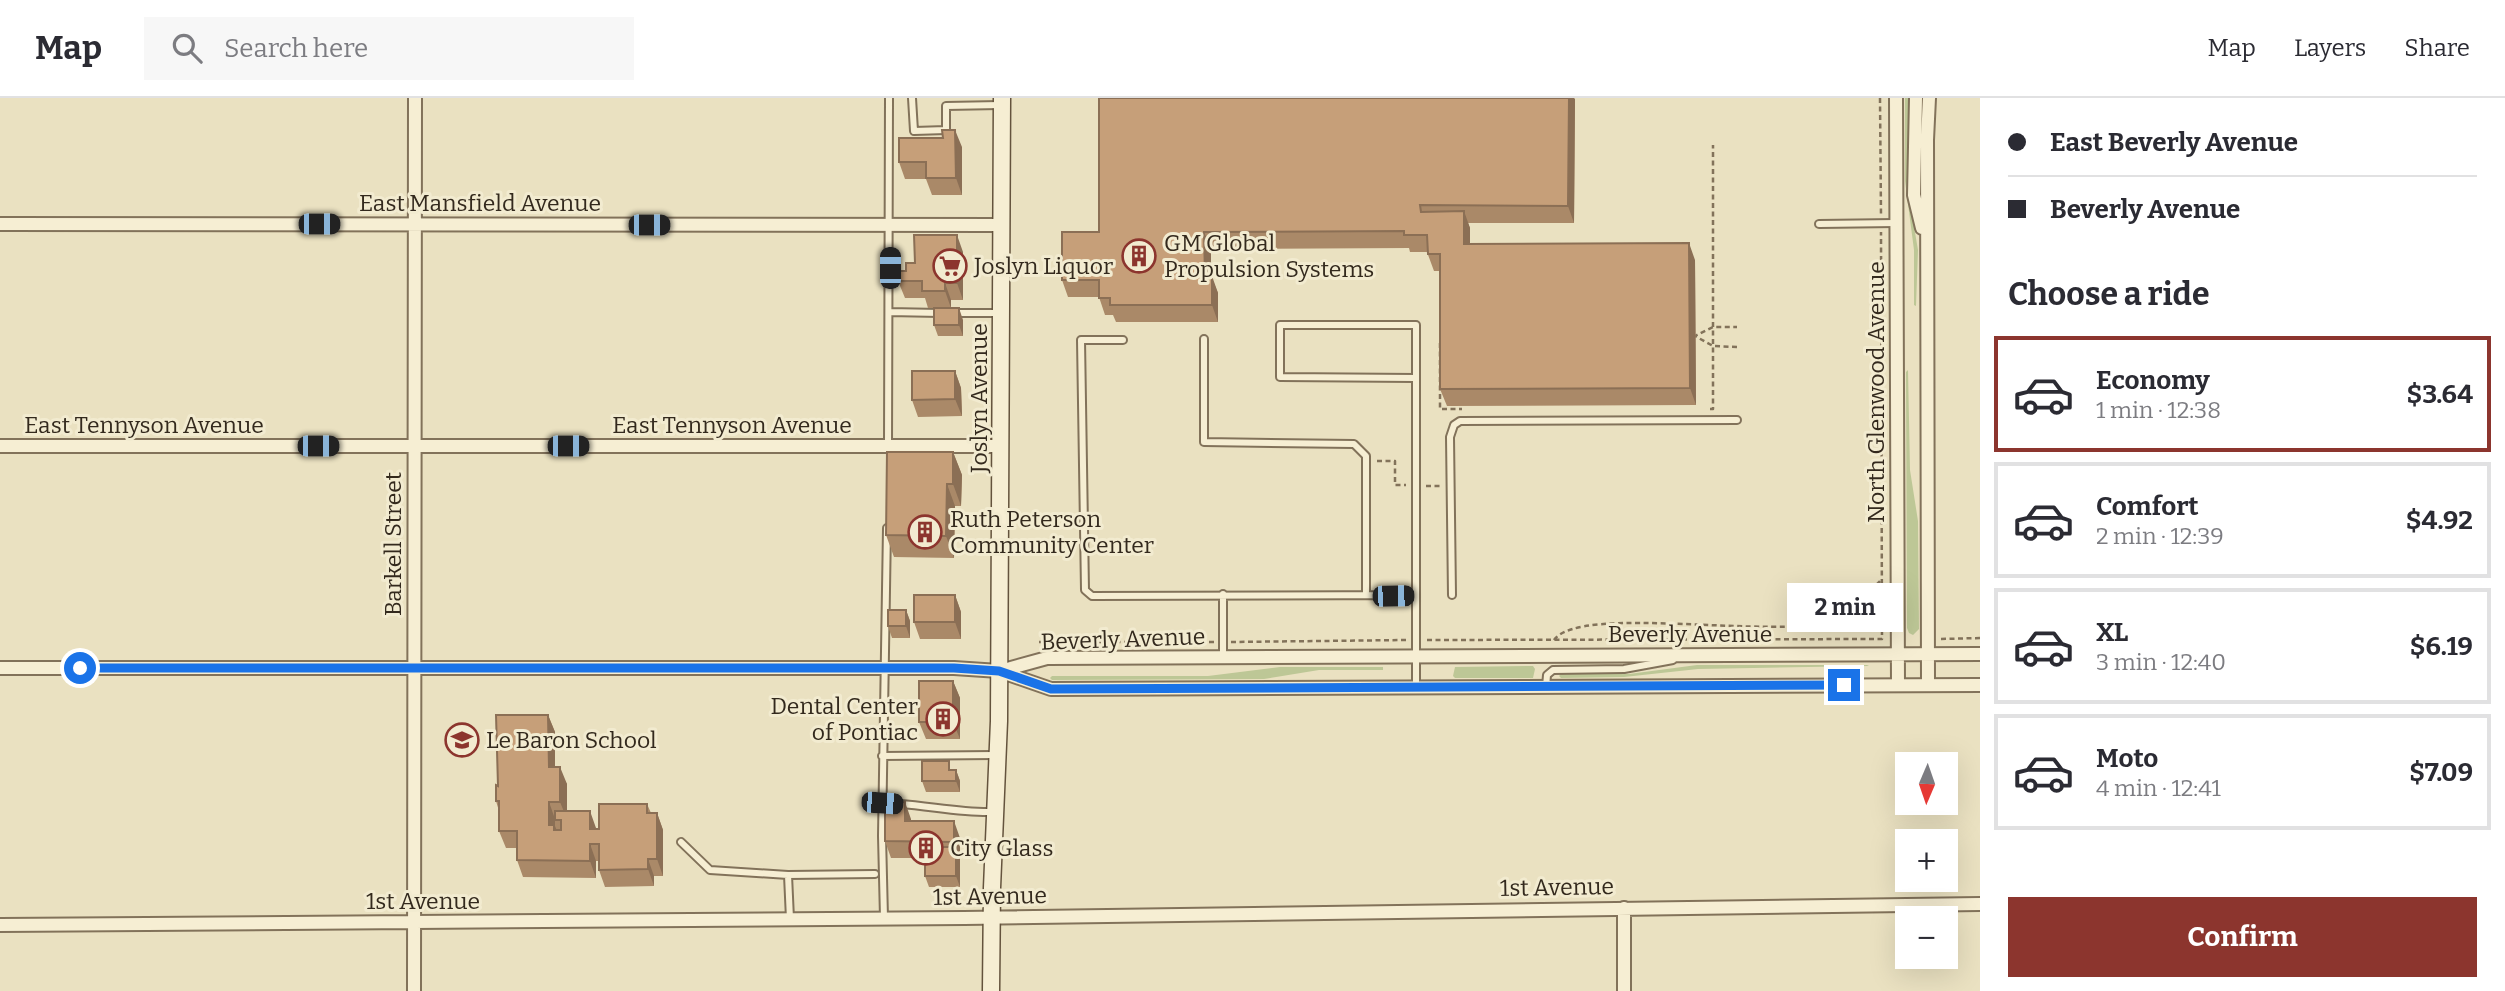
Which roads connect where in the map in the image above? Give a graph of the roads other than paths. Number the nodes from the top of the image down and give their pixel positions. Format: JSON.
{"nodes":[{"id":1,"x":415,"y":98,"type":"edge"},
{"id":2,"x":890,"y":98,"type":"edge"},
{"id":3,"x":912,"y":98,"type":"edge"},
{"id":4,"x":1896,"y":98,"type":"edge"},
{"id":5,"x":1916,"y":98,"type":"edge"},
{"id":6,"x":1929,"y":98,"type":"edge"},
{"id":7,"x":945,"y":102,"type":"edge"},
{"id":8,"x":1002,"y":102,"type":"edge"},
{"id":9,"x":1896,"y":223,"type":"junction"},
{"id":10,"x":0,"y":224,"type":"edge"},
{"id":11,"x":1819,"y":224,"type":"dead end"},
{"id":12,"x":415,"y":225,"type":"junction"},
{"id":13,"x":890,"y":225,"type":"junction"},
{"id":14,"x":1002,"y":225,"type":"junction"},
{"id":15,"x":1927,"y":248,"type":"junction"},
{"id":16,"x":889,"y":312,"type":"junction"},
{"id":17,"x":1002,"y":313,"type":"junction"},
{"id":18,"x":1204,"y":339,"type":"dead end"},
{"id":19,"x":1123,"y":340,"type":"dead end"},
{"id":20,"x":1416,"y":378,"type":"junction"},
{"id":21,"x":1737,"y":421,"type":"dead end"},
{"id":22,"x":0,"y":446,"type":"edge"},
{"id":23,"x":414,"y":446,"type":"junction"},
{"id":24,"x":1001,"y":446,"type":"junction"},
{"id":25,"x":888,"y":452,"type":"junction"},
{"id":26,"x":887,"y":524,"type":"edge"},
{"id":27,"x":1223,"y":594,"type":"junction"},
{"id":28,"x":1366,"y":595,"type":"junction"},
{"id":29,"x":1416,"y":595,"type":"junction"},
{"id":30,"x":1452,"y":595,"type":"dead end"},
{"id":31,"x":1928,"y":654,"type":"junction"},
{"id":32,"x":1980,"y":654,"type":"edge"},
{"id":33,"x":1702,"y":655,"type":"junction"},
{"id":34,"x":1898,"y":655,"type":"junction"},
{"id":35,"x":1416,"y":657,"type":"junction"},
{"id":36,"x":1223,"y":658,"type":"junction"},
{"id":37,"x":0,"y":668,"type":"edge"},
{"id":38,"x":414,"y":668,"type":"junction"},
{"id":39,"x":883,"y":668,"type":"junction"},
{"id":40,"x":999,"y":671,"type":"junction"},
{"id":41,"x":1898,"y":685,"type":"junction"},
{"id":42,"x":1928,"y":685,"type":"junction"},
{"id":43,"x":1980,"y":685,"type":"edge"},
{"id":44,"x":1546,"y":687,"type":"junction"},
{"id":45,"x":1416,"y":688,"type":"junction"},
{"id":46,"x":997,"y":755,"type":"junction"},
{"id":47,"x":882,"y":756,"type":"junction"},
{"id":48,"x":882,"y":803,"type":"junction"},
{"id":49,"x":995,"y":812,"type":"junction"},
{"id":50,"x":681,"y":842,"type":"dead end"},
{"id":51,"x":875,"y":874,"type":"dead end"},
{"id":52,"x":788,"y":875,"type":"junction"},
{"id":53,"x":1980,"y":904,"type":"edge"},
{"id":54,"x":1624,"y":908,"type":"junction"},
{"id":55,"x":991,"y":916,"type":"junction"},
{"id":56,"x":884,"y":918,"type":"junction"},
{"id":57,"x":790,"y":919,"type":"junction"},
{"id":58,"x":414,"y":922,"type":"junction"},
{"id":59,"x":0,"y":925,"type":"edge"},
{"id":60,"x":414,"y":991,"type":"edge"},
{"id":61,"x":991,"y":991,"type":"edge"},
{"id":62,"x":1624,"y":991,"type":"edge"}],
"edges":[{"from":1,"to":12,"type":"street","name":"Barkell Street"},
{"from":2,"to":13,"type":"lane"},
{"from":3,"to":7,"type":"lane"},
{"from":4,"to":9,"type":"street","name":"North Glenwood Avenue"},
{"from":5,"to":15,"type":"street"},
{"from":6,"to":15,"type":"street"},
{"from":7,"to":8,"type":"lane"},
{"from":8,"to":14,"type":"main road","name":"Joslyn Avenue"},
{"from":9,"to":11,"type":"lane"},
{"from":9,"to":34,"type":"street","name":"North Glenwood Avenue"},
{"from":10,"to":12,"type":"street","name":"East Mansfield Avenue"},
{"from":12,"to":13,"type":"street","name":"East Mansfield Avenue"},
{"from":12,"to":23,"type":"street","name":"Barkell Street"},
{"from":13,"to":14,"type":"street","name":"East Mansfield Avenue"},
{"from":13,"to":16,"type":"lane"},
{"from":14,"to":17,"type":"main road","name":"Joslyn Avenue"},
{"from":15,"to":31,"type":"street"},
{"from":16,"to":17,"type":"lane"},
{"from":16,"to":25,"type":"lane"},
{"from":17,"to":24,"type":"main road","name":"Joslyn Avenue"},
{"from":18,"to":28,"type":"lane"},
{"from":19,"to":27,"type":"lane"},
{"from":20,"to":20,"type":"lane"},
{"from":20,"to":29,"type":"lane"},
{"from":21,"to":30,"type":"lane"},
{"from":22,"to":23,"type":"street","name":"East Tennyson Avenue"},
{"from":23,"to":25,"type":"street","name":"East Tennyson Avenue"},
{"from":23,"to":38,"type":"street","name":"Barkell Street"},
{"from":24,"to":25,"type":"street","name":"East Tennyson Avenue"},
{"from":24,"to":40,"type":"main road","name":"Joslyn Avenue"},
{"from":26,"to":39,"type":"lane"},
{"from":27,"to":28,"type":"lane"},
{"from":27,"to":36,"type":"lane"},
{"from":28,"to":29,"type":"lane"},
{"from":29,"to":35,"type":"lane"},
{"from":31,"to":32,"type":"street","name":"Beverly Avenue"},
{"from":31,"to":34,"type":"street","name":"Beverly Avenue"},
{"from":31,"to":42,"type":"street"},
{"from":33,"to":34,"type":"street","name":"Beverly Avenue"},
{"from":33,"to":35,"type":"street","name":"Beverly Avenue"},
{"from":33,"to":44,"type":"lane"},
{"from":34,"to":41,"type":"street","name":"North Glenwood Avenue"},
{"from":35,"to":36,"type":"street","name":"Beverly Avenue"},
{"from":35,"to":45,"type":"lane"},
{"from":36,"to":40,"type":"street","name":"Beverly Avenue"},
{"from":37,"to":38,"type":"street"},
{"from":38,"to":39,"type":"street"},
{"from":38,"to":58,"type":"street","name":"Barkell Street"},
{"from":39,"to":40,"type":"street"},
{"from":39,"to":47,"type":"lane"},
{"from":40,"to":45,"type":"street","name":"Beverly Avenue"},
{"from":40,"to":46,"type":"main road","name":"Joslyn Avenue"},
{"from":41,"to":42,"type":"street","name":"Beverly Avenue"},
{"from":41,"to":44,"type":"street","name":"Beverly Avenue"},
{"from":42,"to":43,"type":"street","name":"Beverly Avenue"},
{"from":44,"to":45,"type":"street","name":"Beverly Avenue"},
{"from":46,"to":47,"type":"lane"},
{"from":46,"to":49,"type":"main road","name":"Joslyn Avenue"},
{"from":47,"to":48,"type":"lane"},
{"from":48,"to":49,"type":"lane"},
{"from":48,"to":56,"type":"lane"},
{"from":49,"to":55,"type":"main road","name":"Joslyn Avenue"},
{"from":50,"to":52,"type":"lane"},
{"from":51,"to":52,"type":"lane"},
{"from":52,"to":57,"type":"lane"},
{"from":53,"to":54,"type":"street","name":"1st Avenue"},
{"from":54,"to":55,"type":"street","name":"1st Avenue"},
{"from":54,"to":62,"type":"street"},
{"from":55,"to":56,"type":"street","name":"1st Avenue"},
{"from":55,"to":61,"type":"main road","name":"Joslyn Avenue"},
{"from":56,"to":57,"type":"street","name":"1st Avenue"},
{"from":57,"to":58,"type":"street","name":"1st Avenue"},
{"from":58,"to":59,"type":"street","name":"1st Avenue"},
{"from":58,"to":60,"type":"street","name":"Barkell Street"}]}
